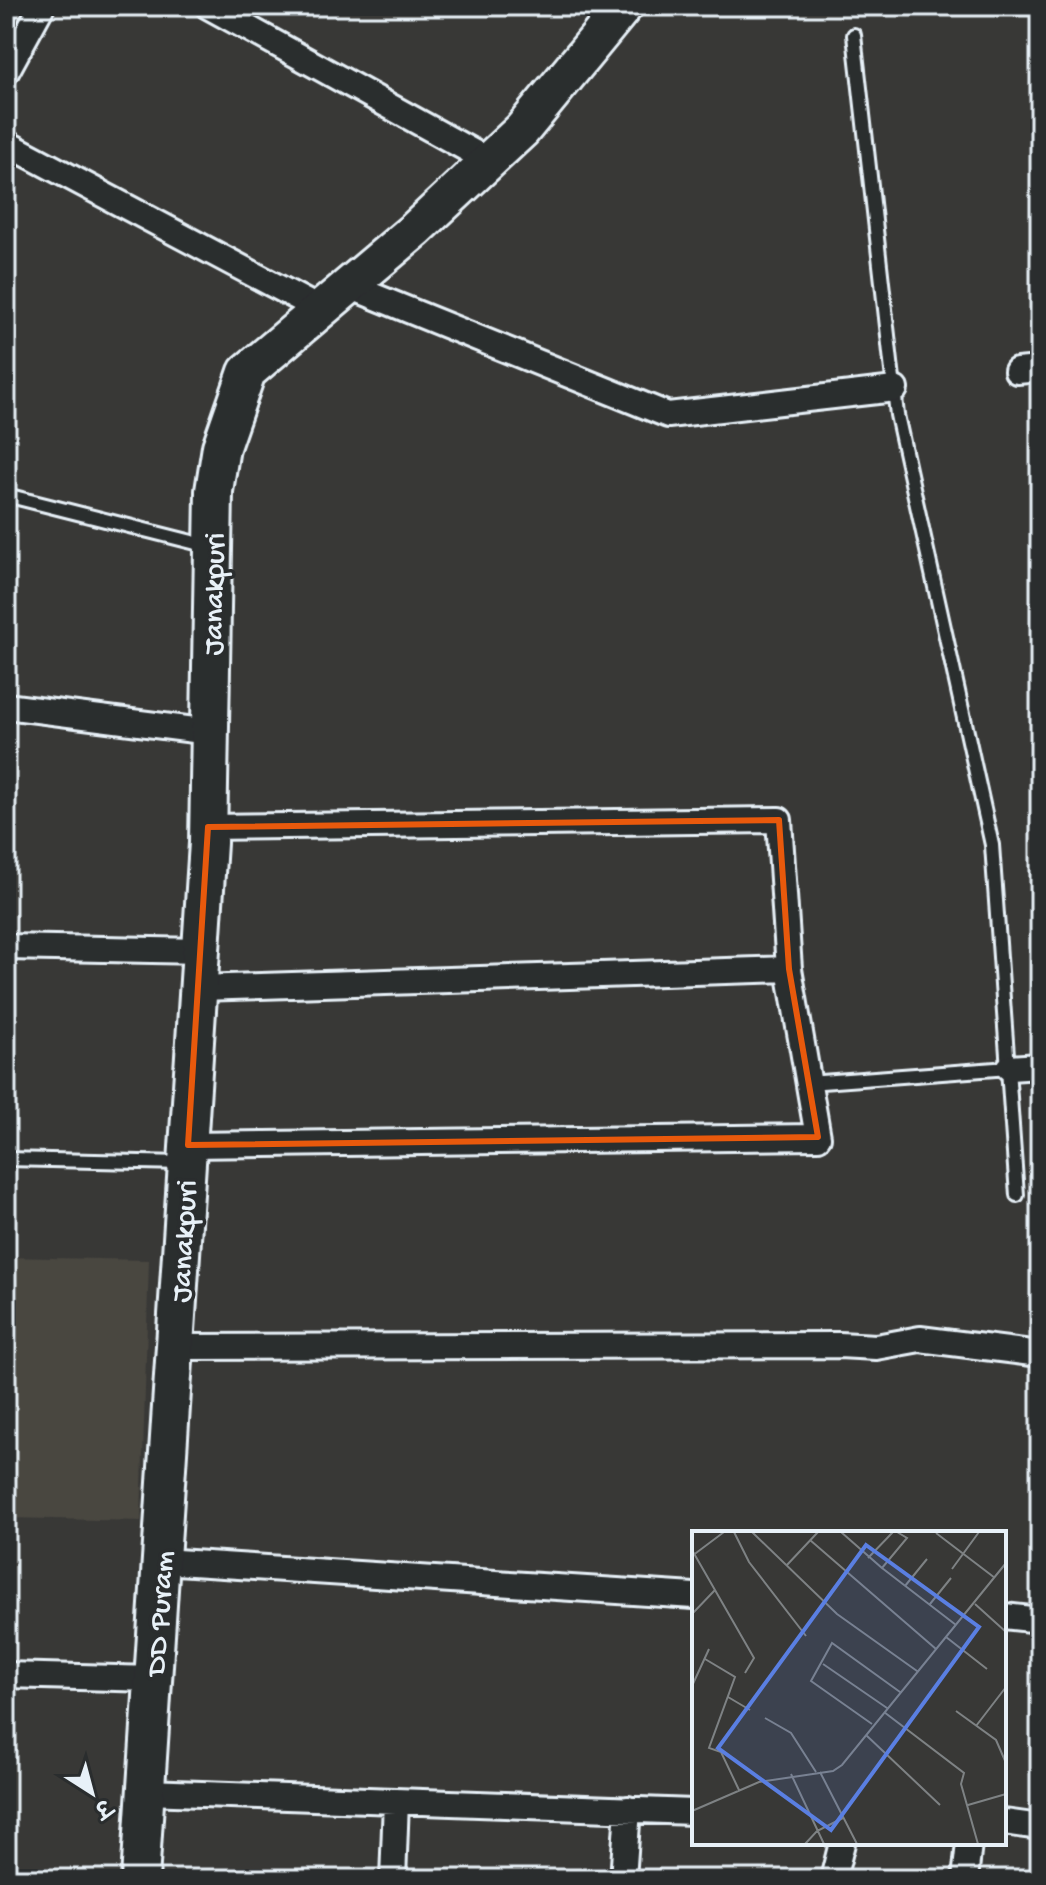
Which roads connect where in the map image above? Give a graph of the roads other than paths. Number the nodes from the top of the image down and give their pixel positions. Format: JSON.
{"nodes":[{"id":1,"x":42,"y":6,"type":"edge"},
{"id":2,"x":208,"y":6,"type":"edge"},
{"id":3,"x":624,"y":6,"type":"edge"},
{"id":4,"x":854,"y":35,"type":"dead end"},
{"id":5,"x":6,"y":72,"type":"edge"},
{"id":6,"x":6,"y":143,"type":"edge"},
{"id":7,"x":489,"y":161,"type":"junction"},
{"id":8,"x":349,"y":286,"type":"junction"},
{"id":9,"x":321,"y":310,"type":"junction"},
{"id":10,"x":895,"y":389,"type":"junction"},
{"id":11,"x":6,"y":495,"type":"edge"},
{"id":12,"x":213,"y":547,"type":"junction"},
{"id":13,"x":6,"y":706,"type":"edge"},
{"id":14,"x":210,"y":732,"type":"junction"},
{"id":15,"x":208,"y":827,"type":"junction"},
{"id":16,"x":6,"y":947,"type":"edge"},
{"id":17,"x":201,"y":951,"type":"junction"},
{"id":18,"x":789,"y":969,"type":"junction"},
{"id":19,"x":199,"y":988,"type":"junction"},
{"id":20,"x":1040,"y":1066,"type":"edge"},
{"id":21,"x":1009,"y":1068,"type":"junction"},
{"id":22,"x":808,"y":1083,"type":"junction"},
{"id":23,"x":188,"y":1154,"type":"junction"},
{"id":24,"x":6,"y":1159,"type":"edge"},
{"id":25,"x":1017,"y":1195,"type":"dead end"},
{"id":26,"x":176,"y":1347,"type":"junction"},
{"id":27,"x":1040,"y":1354,"type":"edge"},
{"id":28,"x":161,"y":1561,"type":"junction"},
{"id":29,"x":692,"y":1596,"type":"edge"},
{"id":30,"x":1006,"y":1616,"type":"edge"},
{"id":31,"x":1040,"y":1620,"type":"edge"},
{"id":32,"x":6,"y":1675,"type":"edge"},
{"id":33,"x":153,"y":1679,"type":"junction"},
{"id":34,"x":146,"y":1792,"type":"junction"},
{"id":35,"x":396,"y":1801,"type":"junction"},
{"id":36,"x":628,"y":1809,"type":"junction"},
{"id":37,"x":692,"y":1812,"type":"edge"},
{"id":38,"x":1006,"y":1822,"type":"edge"},
{"id":39,"x":1040,"y":1827,"type":"edge"},
{"id":40,"x":842,"y":1845,"type":"edge"},
{"id":41,"x":969,"y":1845,"type":"edge"},
{"id":42,"x":140,"y":1879,"type":"edge"},
{"id":43,"x":393,"y":1879,"type":"edge"},
{"id":44,"x":623,"y":1879,"type":"edge"},
{"id":45,"x":833,"y":1879,"type":"edge"},
{"id":46,"x":965,"y":1879,"type":"edge"}],
"edges":[{"from":1,"to":5,"type":"street"},
{"from":2,"to":7,"type":"street"},
{"from":3,"to":7,"type":"street","name":"Janakpuri"},
{"from":4,"to":10,"type":"lane"},
{"from":6,"to":9,"type":"street"},
{"from":7,"to":8,"type":"street","name":"Janakpuri"},
{"from":8,"to":9,"type":"street","name":"Janakpuri"},
{"from":8,"to":10,"type":"street"},
{"from":9,"to":12,"type":"street","name":"Janakpuri"},
{"from":10,"to":21,"type":"lane"},
{"from":11,"to":12,"type":"lane"},
{"from":12,"to":14,"type":"street","name":"Janakpuri"},
{"from":13,"to":14,"type":"street"},
{"from":14,"to":15,"type":"street","name":"Janakpuri"},
{"from":15,"to":17,"type":"street","name":"Janakpuri"},
{"from":15,"to":18,"type":"street"},
{"from":16,"to":17,"type":"street"},
{"from":17,"to":19,"type":"street","name":"Janakpuri"},
{"from":18,"to":19,"type":"street"},
{"from":18,"to":22,"type":"street"},
{"from":19,"to":23,"type":"street","name":"Janakpuri"},
{"from":20,"to":21,"type":"street"},
{"from":21,"to":22,"type":"lane"},
{"from":21,"to":25,"type":"lane"},
{"from":22,"to":23,"type":"street"},
{"from":23,"to":24,"type":"lane"},
{"from":23,"to":26,"type":"street","name":"Janakpuri"},
{"from":26,"to":27,"type":"street"},
{"from":26,"to":28,"type":"street","name":"DD Puram"},
{"from":28,"to":29,"type":"street"},
{"from":28,"to":33,"type":"street","name":"DD Puram"},
{"from":30,"to":31,"type":"street"},
{"from":32,"to":33,"type":"street"},
{"from":33,"to":34,"type":"street","name":"DD Puram"},
{"from":34,"to":35,"type":"street"},
{"from":34,"to":42,"type":"street","name":"DD Puram"},
{"from":35,"to":36,"type":"street"},
{"from":35,"to":43,"type":"street"},
{"from":36,"to":37,"type":"street"},
{"from":36,"to":44,"type":"street"},
{"from":38,"to":39,"type":"street"},
{"from":40,"to":45,"type":"street"},
{"from":41,"to":46,"type":"street"}]}
